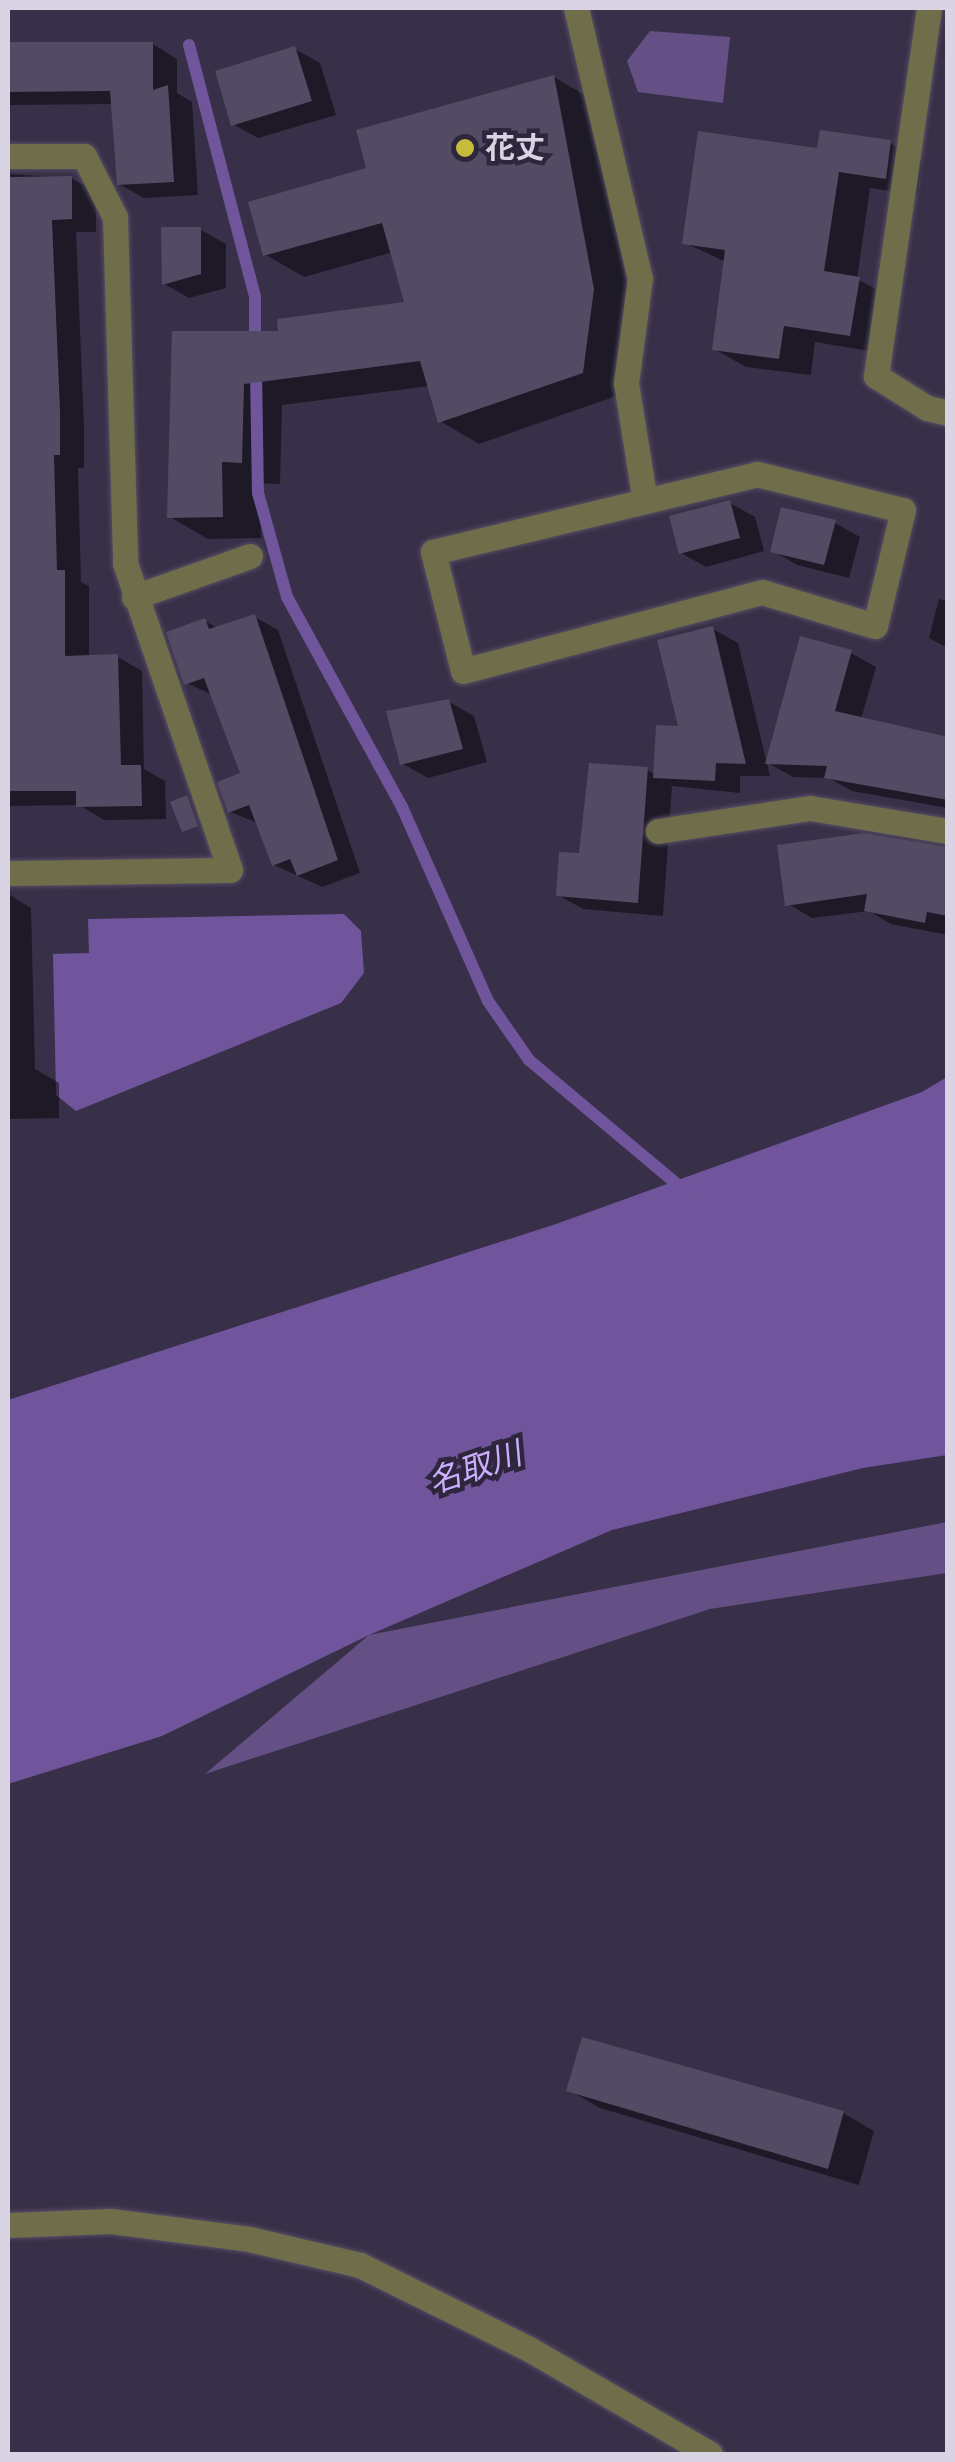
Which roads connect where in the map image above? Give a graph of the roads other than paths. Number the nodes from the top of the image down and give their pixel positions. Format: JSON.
{"nodes":[{"id":1,"x":576,"y":8,"type":"edge"},
{"id":2,"x":929,"y":8,"type":"edge"},
{"id":3,"x":8,"y":156,"type":"edge"},
{"id":4,"x":948,"y":414,"type":"edge"},
{"id":5,"x":644,"y":496,"type":"junction"},
{"id":6,"x":250,"y":556,"type":"dead end"},
{"id":7,"x":134,"y":596,"type":"junction"},
{"id":8,"x":948,"y":831,"type":"edge"},
{"id":9,"x":658,"y":832,"type":"dead end"},
{"id":10,"x":8,"y":873,"type":"edge"},
{"id":11,"x":8,"y":2225,"type":"edge"},
{"id":12,"x":710,"y":2454,"type":"edge"}],
"edges":[{"from":1,"to":5,"type":"street"},
{"from":2,"to":4,"type":"street"},
{"from":3,"to":7,"type":"street"},
{"from":5,"to":5,"type":"street"},
{"from":6,"to":7,"type":"street"},
{"from":7,"to":10,"type":"street"},
{"from":8,"to":9,"type":"street"},
{"from":11,"to":12,"type":"street"}]}
